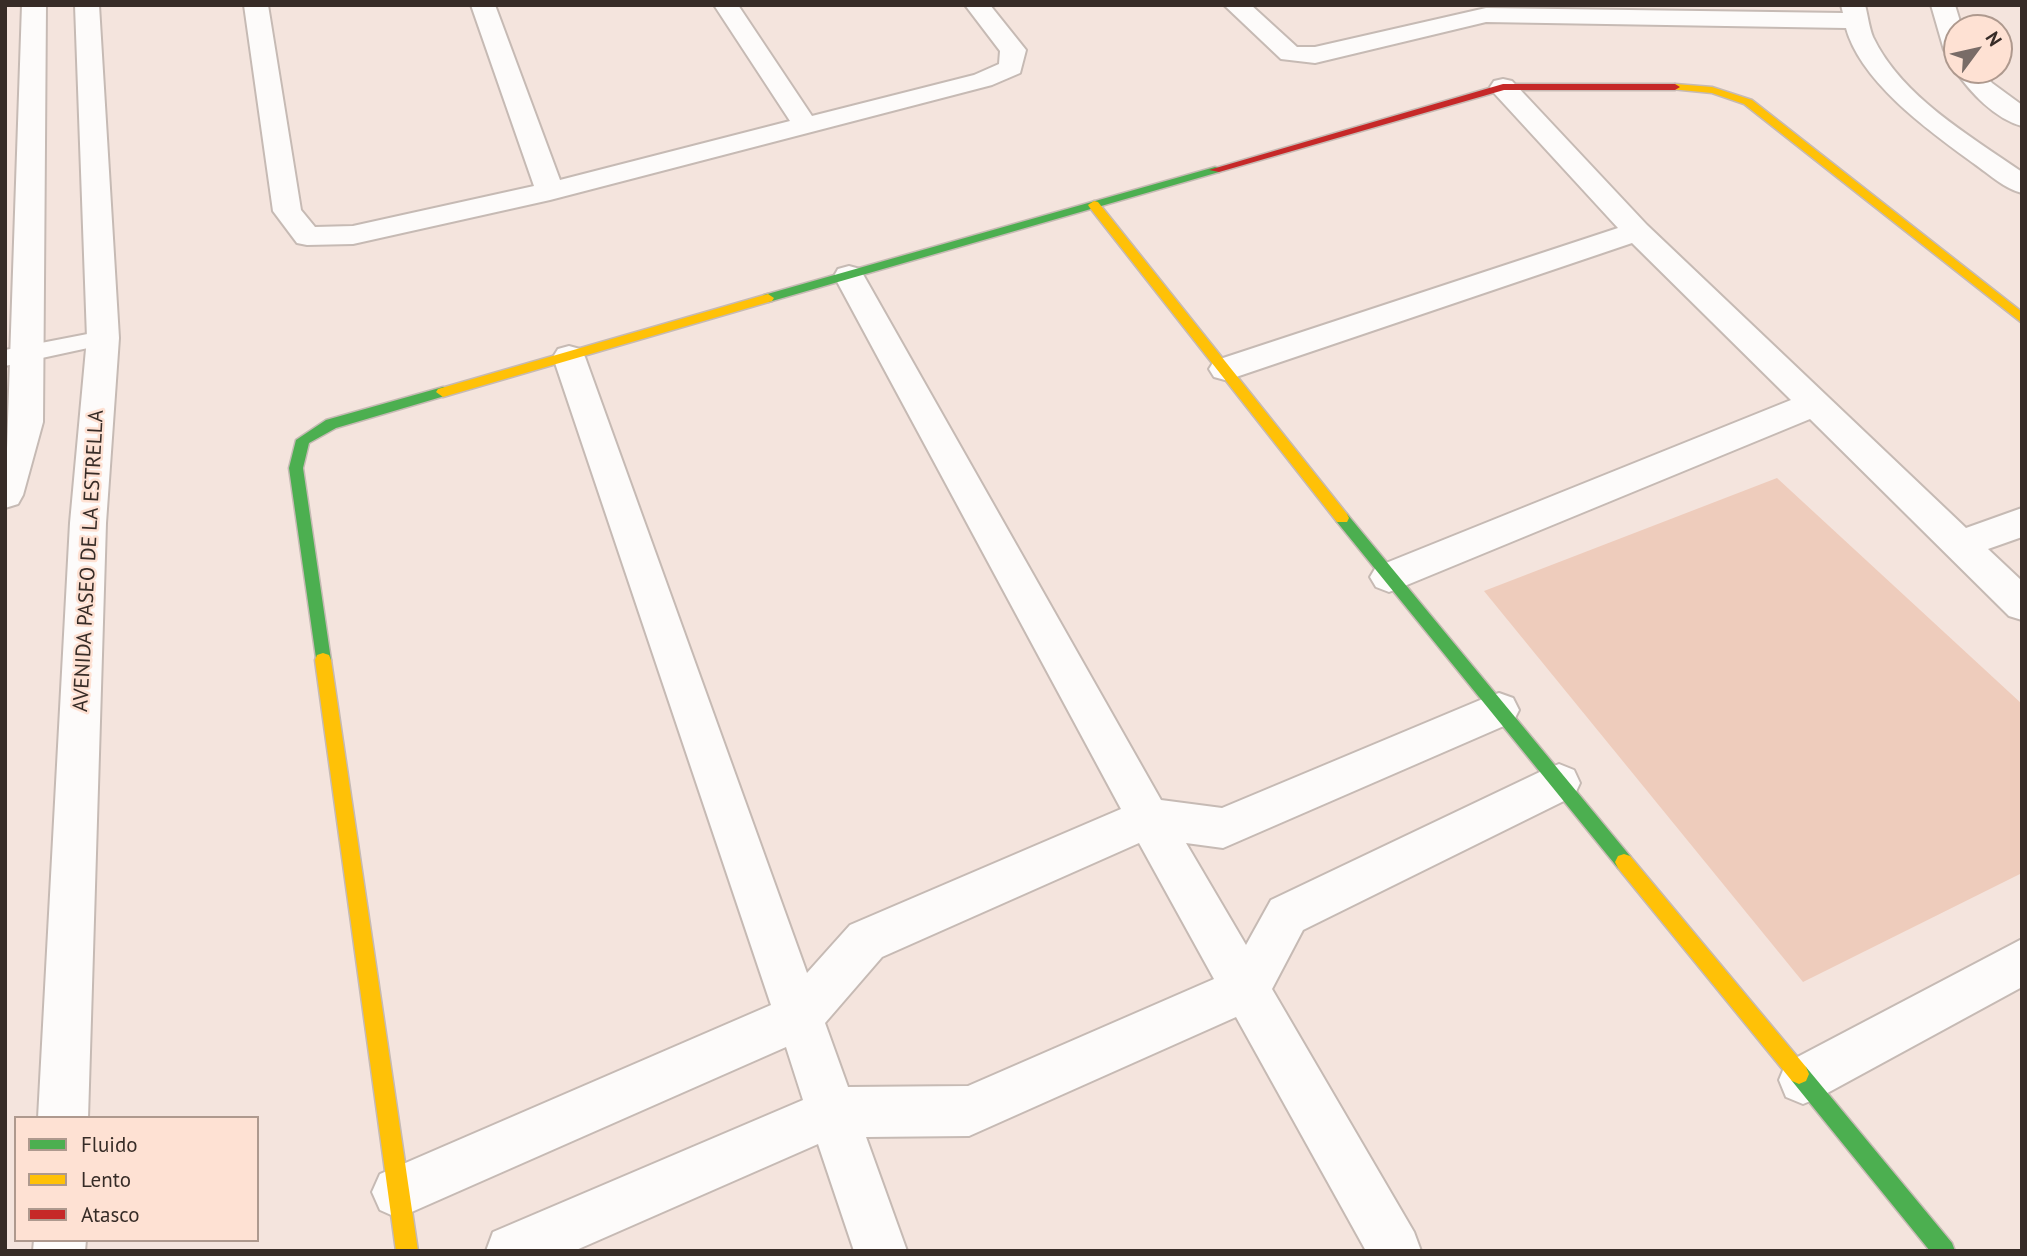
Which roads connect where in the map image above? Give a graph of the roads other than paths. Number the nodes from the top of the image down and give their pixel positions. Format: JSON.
{"nodes":[{"id":1,"x":34,"y":5,"type":"edge"},
{"id":2,"x":87,"y":5,"type":"edge"},
{"id":3,"x":256,"y":5,"type":"edge"},
{"id":4,"x":482,"y":5,"type":"edge"},
{"id":5,"x":726,"y":5,"type":"edge"},
{"id":6,"x":976,"y":5,"type":"edge"},
{"id":7,"x":1236,"y":5,"type":"edge"},
{"id":8,"x":1480,"y":10,"type":"edge"},
{"id":9,"x":1855,"y":13,"type":"edge"},
{"id":10,"x":1979,"y":84,"type":"edge"},
{"id":11,"x":1503,"y":87,"type":"junction"},
{"id":12,"x":2022,"y":118,"type":"edge"},
{"id":13,"x":806,"y":126,"type":"junction"},
{"id":14,"x":2022,"y":185,"type":"edge"},
{"id":15,"x":551,"y":191,"type":"junction"},
{"id":16,"x":1094,"y":205,"type":"junction"},
{"id":17,"x":1637,"y":231,"type":"junction"},
{"id":18,"x":849,"y":276,"type":"junction"},
{"id":19,"x":2022,"y":319,"type":"edge"},
{"id":20,"x":103,"y":338,"type":"junction"},
{"id":21,"x":15,"y":356,"type":"edge"},
{"id":22,"x":569,"y":358,"type":"junction"},
{"id":23,"x":1224,"y":369,"type":"junction"},
{"id":24,"x":1813,"y":404,"type":"junction"},
{"id":25,"x":5,"y":495,"type":"edge"},
{"id":26,"x":2022,"y":522,"type":"edge"},
{"id":27,"x":1959,"y":545,"type":"junction"},
{"id":28,"x":1389,"y":577,"type":"junction"},
{"id":29,"x":2022,"y":605,"type":"edge"},
{"id":30,"x":1499,"y":710,"type":"junction"},
{"id":31,"x":1559,"y":783,"type":"junction"},
{"id":32,"x":1148,"y":818,"type":"junction"},
{"id":33,"x":2022,"y":962,"type":"edge"},
{"id":34,"x":1247,"y":988,"type":"junction"},
{"id":35,"x":799,"y":1017,"type":"junction"},
{"id":36,"x":1803,"y":1080,"type":"junction"},
{"id":37,"x":832,"y":1112,"type":"junction"},
{"id":38,"x":63,"y":1116,"type":"edge"},
{"id":39,"x":398,"y":1192,"type":"junction"},
{"id":40,"x":407,"y":1251,"type":"edge"},
{"id":41,"x":512,"y":1251,"type":"edge"},
{"id":42,"x":881,"y":1251,"type":"edge"},
{"id":43,"x":1395,"y":1251,"type":"edge"},
{"id":44,"x":1944,"y":1251,"type":"edge"}],
"edges":[{"from":1,"to":21,"type":"street"},
{"from":2,"to":20,"type":"street","name":"AVENIDA PASEO DE LA ESTRELLA"},
{"from":3,"to":15,"type":"street"},
{"from":4,"to":15,"type":"street"},
{"from":5,"to":13,"type":"street"},
{"from":6,"to":13,"type":"street"},
{"from":7,"to":8,"type":"street"},
{"from":8,"to":9,"type":"street"},
{"from":9,"to":14,"type":"street"},
{"from":10,"to":12,"type":"street"},
{"from":11,"to":16,"type":"street"},
{"from":11,"to":17,"type":"street"},
{"from":11,"to":19,"type":"street"},
{"from":13,"to":15,"type":"street"},
{"from":16,"to":18,"type":"street"},
{"from":16,"to":23,"type":"street"},
{"from":17,"to":23,"type":"street"},
{"from":17,"to":24,"type":"street"},
{"from":18,"to":22,"type":"street"},
{"from":18,"to":32,"type":"street"},
{"from":20,"to":21,"type":"lane"},
{"from":20,"to":38,"type":"street","name":"AVENIDA PASEO DE LA ESTRELLA"},
{"from":21,"to":25,"type":"street"},
{"from":22,"to":35,"type":"street"},
{"from":22,"to":39,"type":"street"},
{"from":23,"to":28,"type":"street"},
{"from":24,"to":27,"type":"street"},
{"from":24,"to":28,"type":"street"},
{"from":26,"to":27,"type":"street"},
{"from":27,"to":29,"type":"street"},
{"from":28,"to":30,"type":"street"},
{"from":30,"to":31,"type":"street"},
{"from":30,"to":32,"type":"street"},
{"from":31,"to":34,"type":"street"},
{"from":31,"to":36,"type":"street"},
{"from":32,"to":34,"type":"street"},
{"from":32,"to":35,"type":"street"},
{"from":33,"to":36,"type":"street"},
{"from":34,"to":37,"type":"street"},
{"from":34,"to":43,"type":"street"},
{"from":35,"to":37,"type":"street"},
{"from":35,"to":39,"type":"street"},
{"from":36,"to":44,"type":"street"},
{"from":37,"to":41,"type":"street"},
{"from":37,"to":42,"type":"street"},
{"from":39,"to":40,"type":"street"}]}
